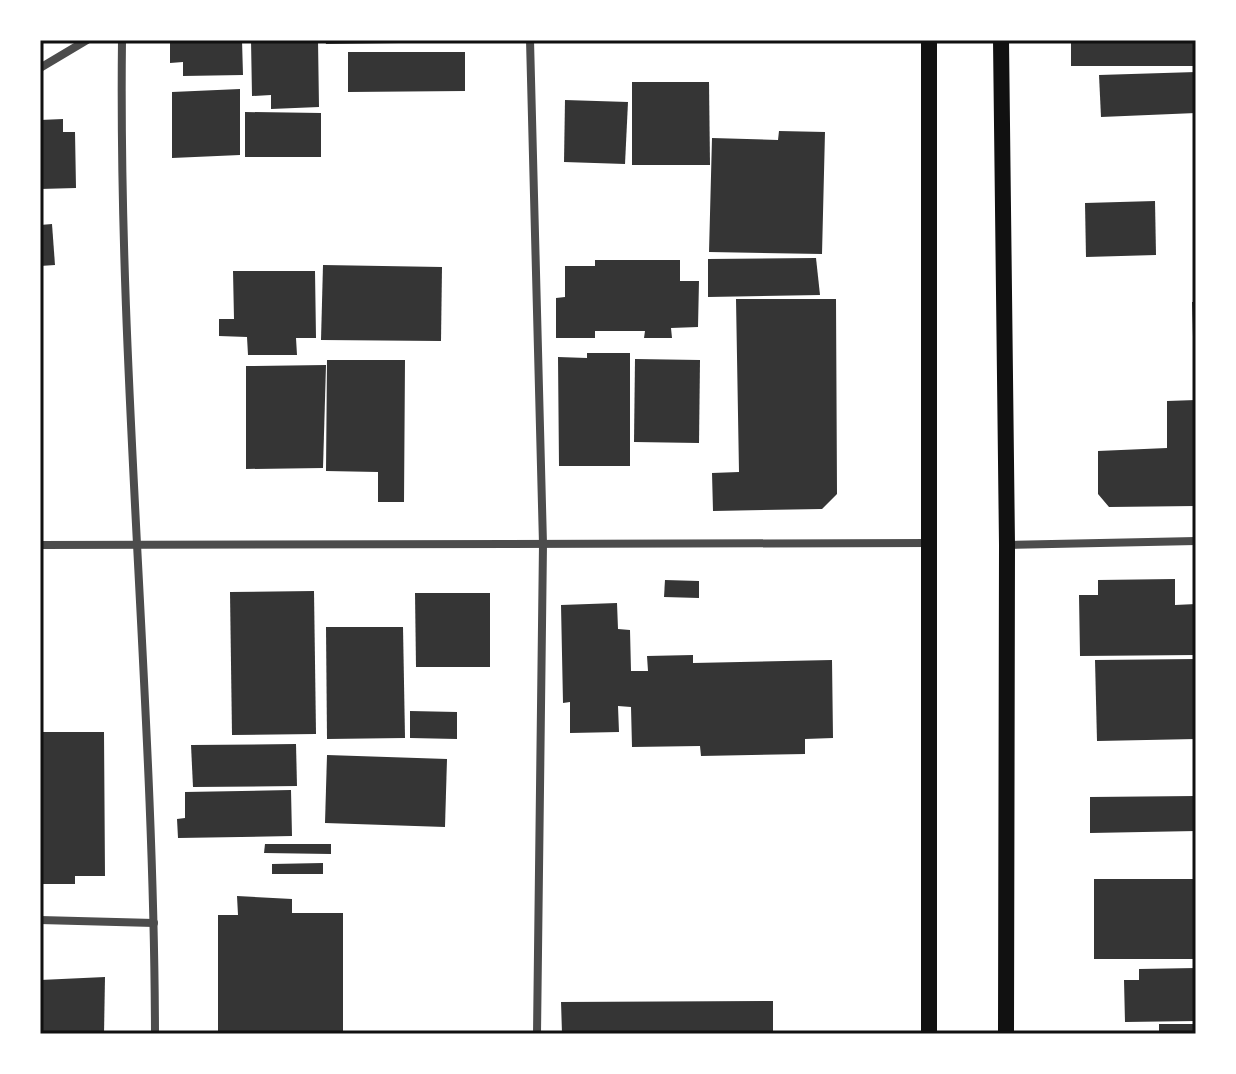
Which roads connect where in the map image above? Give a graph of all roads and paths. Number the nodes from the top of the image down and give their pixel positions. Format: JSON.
{"nodes":[{"id":1,"x":87,"y":40,"type":"edge"},
{"id":2,"x":122,"y":40,"type":"edge"},
{"id":3,"x":530,"y":40,"type":"edge"},
{"id":4,"x":929,"y":40,"type":"edge"},
{"id":5,"x":1001,"y":40,"type":"edge"},
{"id":6,"x":40,"y":68,"type":"edge"},
{"id":7,"x":1196,"y":541,"type":"edge"},
{"id":8,"x":930,"y":543,"type":"junction"},
{"id":9,"x":543,"y":544,"type":"junction"},
{"id":10,"x":40,"y":545,"type":"edge"},
{"id":11,"x":134,"y":545,"type":"junction"},
{"id":12,"x":1007,"y":545,"type":"junction"},
{"id":13,"x":40,"y":920,"type":"edge"},
{"id":14,"x":154,"y":923,"type":"junction"},
{"id":15,"x":155,"y":1034,"type":"edge"},
{"id":16,"x":537,"y":1034,"type":"edge"},
{"id":17,"x":929,"y":1034,"type":"edge"},
{"id":18,"x":1006,"y":1034,"type":"edge"}],
"edges":[{"from":1,"to":6,"type":"street"},
{"from":2,"to":11,"type":"street"},
{"from":3,"to":9,"type":"street"},
{"from":4,"to":8,"type":"main road"},
{"from":5,"to":12,"type":"main road"},
{"from":7,"to":12,"type":"street"},
{"from":8,"to":9,"type":"street"},
{"from":8,"to":17,"type":"main road"},
{"from":9,"to":11,"type":"street"},
{"from":9,"to":16,"type":"street"},
{"from":10,"to":11,"type":"street"},
{"from":11,"to":14,"type":"street"},
{"from":12,"to":18,"type":"main road"},
{"from":13,"to":14,"type":"street"},
{"from":14,"to":15,"type":"street"}]}
